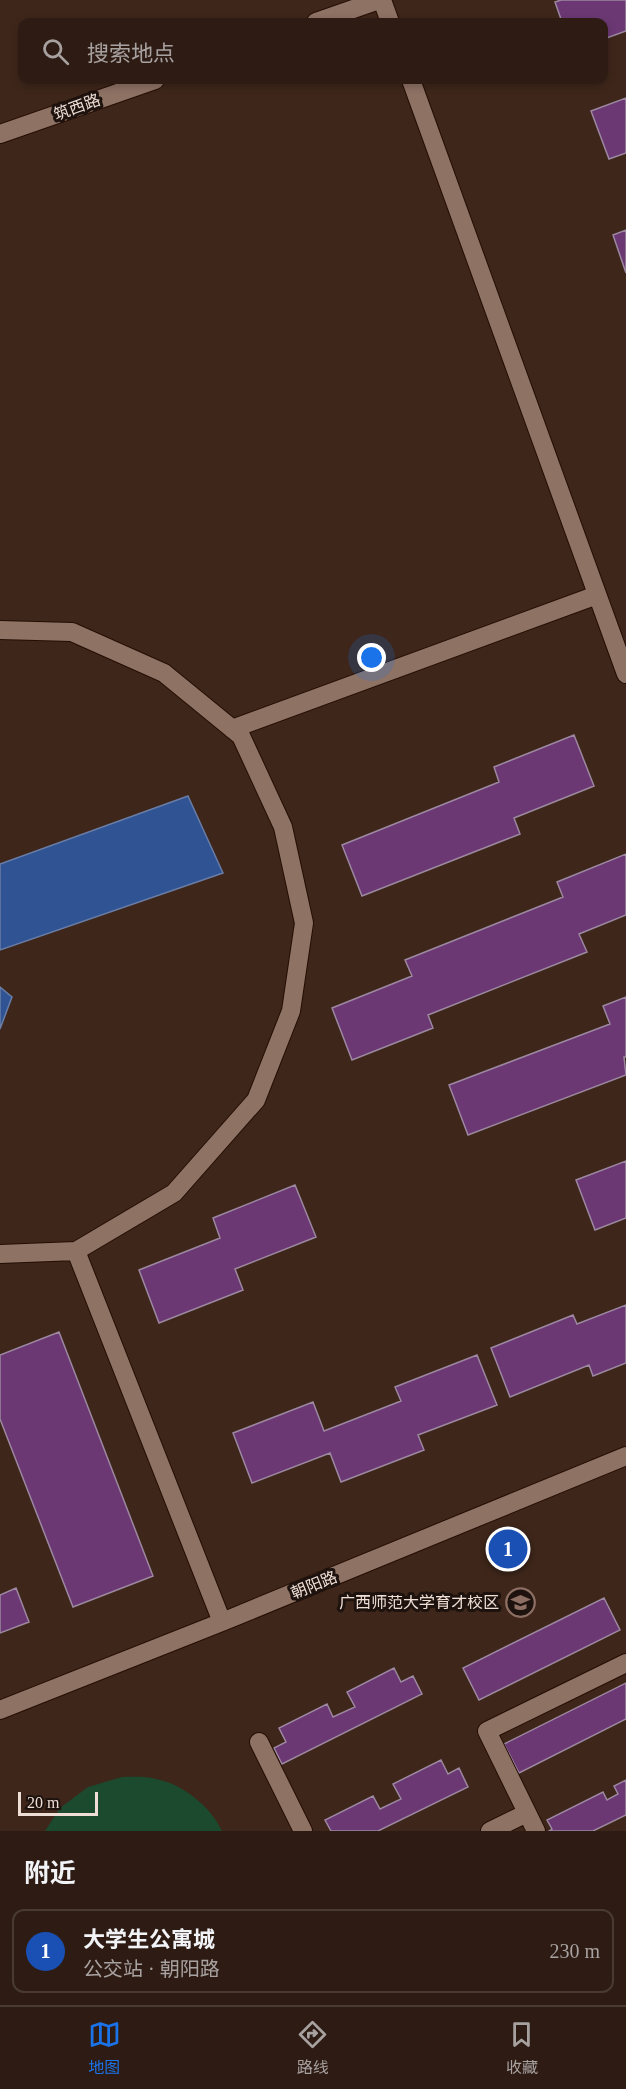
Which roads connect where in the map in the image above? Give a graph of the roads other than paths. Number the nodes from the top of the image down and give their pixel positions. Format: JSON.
{"nodes":[{"id":1,"x":381,"y":0,"type":"edge"},
{"id":2,"x":328,"y":18,"type":"edge"},
{"id":3,"x":388,"y":18,"type":"edge"},
{"id":4,"x":144,"y":84,"type":"edge"},
{"id":5,"x":412,"y":84,"type":"edge"},
{"id":6,"x":0,"y":134,"type":"edge"},
{"id":7,"x":597,"y":595,"type":"junction"},
{"id":8,"x":0,"y":630,"type":"edge"},
{"id":9,"x":626,"y":674,"type":"edge"},
{"id":10,"x":232,"y":729,"type":"junction"},
{"id":11,"x":76,"y":1251,"type":"junction"},
{"id":12,"x":0,"y":1254,"type":"edge"},
{"id":13,"x":626,"y":1456,"type":"edge"},
{"id":14,"x":222,"y":1622,"type":"junction"},
{"id":15,"x":626,"y":1663,"type":"edge"},
{"id":16,"x":0,"y":1710,"type":"edge"},
{"id":17,"x":259,"y":1742,"type":"dead end"},
{"id":18,"x":527,"y":1813,"type":"junction"},
{"id":19,"x":303,"y":1831,"type":"edge"},
{"id":20,"x":490,"y":1831,"type":"edge"},
{"id":21,"x":536,"y":1831,"type":"edge"}],
"edges":[{"from":1,"to":2,"type":"street"},
{"from":1,"to":3,"type":"street"},
{"from":4,"to":6,"type":"street","name":"筑西路"},
{"from":5,"to":7,"type":"street"},
{"from":7,"to":9,"type":"street"},
{"from":7,"to":10,"type":"street"},
{"from":8,"to":10,"type":"street"},
{"from":10,"to":11,"type":"street"},
{"from":11,"to":12,"type":"street"},
{"from":11,"to":14,"type":"street"},
{"from":13,"to":14,"type":"street","name":"朝阳路"},
{"from":14,"to":16,"type":"street","name":"朝阳路"},
{"from":15,"to":18,"type":"street"},
{"from":17,"to":19,"type":"street"},
{"from":18,"to":20,"type":"street"},
{"from":18,"to":21,"type":"street"}]}
